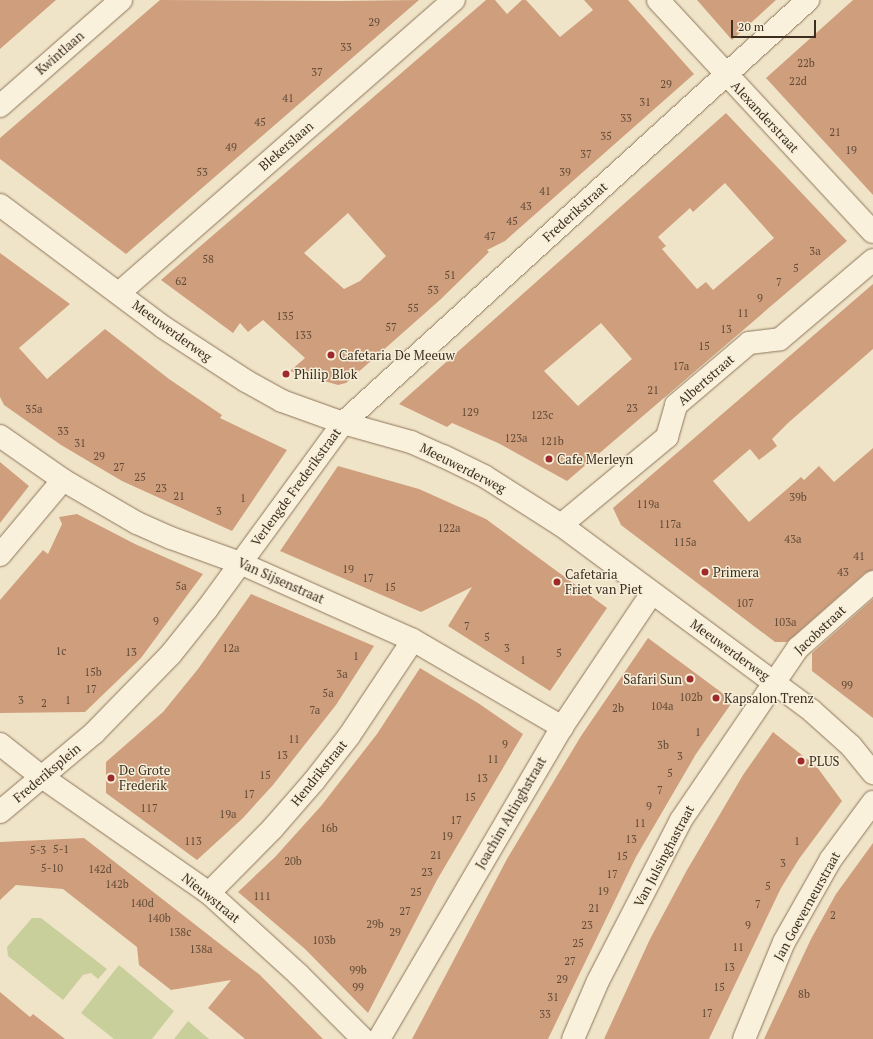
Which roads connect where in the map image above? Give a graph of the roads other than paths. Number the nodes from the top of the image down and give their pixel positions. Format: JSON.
{"nodes":[{"id":1,"x":120,"y":0,"type":"edge"},
{"id":2,"x":454,"y":0,"type":"edge"},
{"id":3,"x":658,"y":0,"type":"edge"},
{"id":4,"x":808,"y":0,"type":"edge"},
{"id":5,"x":725,"y":74,"type":"junction"},
{"id":6,"x":0,"y":106,"type":"edge"},
{"id":7,"x":0,"y":205,"type":"edge"},
{"id":8,"x":873,"y":232,"type":"edge"},
{"id":9,"x":873,"y":260,"type":"edge"},
{"id":10,"x":119,"y":292,"type":"junction"},
{"id":11,"x":343,"y":423,"type":"junction"},
{"id":12,"x":0,"y":436,"type":"edge"},
{"id":13,"x":63,"y":480,"type":"junction"},
{"id":14,"x":561,"y":524,"type":"junction"},
{"id":15,"x":0,"y":555,"type":"edge"},
{"id":16,"x":240,"y":563,"type":"junction"},
{"id":17,"x":873,"y":582,"type":"edge"},
{"id":18,"x":652,"y":593,"type":"junction"},
{"id":19,"x":413,"y":640,"type":"junction"},
{"id":20,"x":773,"y":682,"type":"junction"},
{"id":21,"x":562,"y":727,"type":"junction"},
{"id":22,"x":94,"y":733,"type":"joint"},
{"id":23,"x":0,"y":744,"type":"edge"},
{"id":24,"x":873,"y":773,"type":"edge"},
{"id":25,"x":42,"y":777,"type":"junction"},
{"id":26,"x":873,"y":802,"type":"edge"},
{"id":27,"x":0,"y":812,"type":"edge"},
{"id":28,"x":209,"y":893,"type":"junction"},
{"id":29,"x":363,"y":1039,"type":"edge"},
{"id":30,"x":379,"y":1039,"type":"edge"},
{"id":31,"x":573,"y":1039,"type":"edge"},
{"id":32,"x":744,"y":1039,"type":"edge"}],
"edges":[{"from":1,"to":6,"type":"street","name":"Kwintlaan"},
{"from":2,"to":10,"type":"street","name":"Blekerslaan"},
{"from":3,"to":5,"type":"street","name":"Alexanderstraat"},
{"from":4,"to":5,"type":"street","name":"Frederikstraat"},
{"from":5,"to":8,"type":"street","name":"Alexanderstraat"},
{"from":5,"to":11,"type":"street","name":"Frederikstraat"},
{"from":7,"to":10,"type":"street","name":"Meeuwerderweg"},
{"from":9,"to":14,"type":"street","name":"Albertstraat"},
{"from":10,"to":11,"type":"street","name":"Meeuwerderweg"},
{"from":11,"to":14,"type":"street","name":"Meeuwerderweg"},
{"from":11,"to":16,"type":"street","name":"Verlengde Frederikstraat"},
{"from":12,"to":13,"type":"street","name":"Van Sijsenstraat"},
{"from":13,"to":15,"type":"street"},
{"from":13,"to":16,"type":"street","name":"Van Sijsenstraat"},
{"from":14,"to":18,"type":"street","name":"Meeuwerderweg"},
{"from":16,"to":19,"type":"street","name":"Van Sijsenstraat"},
{"from":16,"to":22,"type":"street","name":"Verlengde Frederikstraat"},
{"from":17,"to":20,"type":"street","name":"Jacobstraat"},
{"from":18,"to":20,"type":"street","name":"Meeuwerderweg"},
{"from":18,"to":21,"type":"street","name":"Joachim Altinghstraat"},
{"from":19,"to":21,"type":"street","name":"Van Sijsenstraat"},
{"from":19,"to":28,"type":"street","name":"Hendrikstraat"},
{"from":20,"to":24,"type":"street","name":"Meeuwerderweg"},
{"from":20,"to":31,"type":"street","name":"Van Julsinghastraat"},
{"from":21,"to":30,"type":"street","name":"Joachim Altinghstraat"},
{"from":22,"to":25,"type":"street","name":"Frederiksplein"},
{"from":23,"to":25,"type":"street","name":"Nieuwstraat"},
{"from":25,"to":27,"type":"street","name":"Frederiksplein"},
{"from":25,"to":28,"type":"street","name":"Nieuwstraat"},
{"from":26,"to":32,"type":"street","name":"Jan Goeverneurstraat"},
{"from":28,"to":29,"type":"street","name":"Nieuwstraat"}]}
